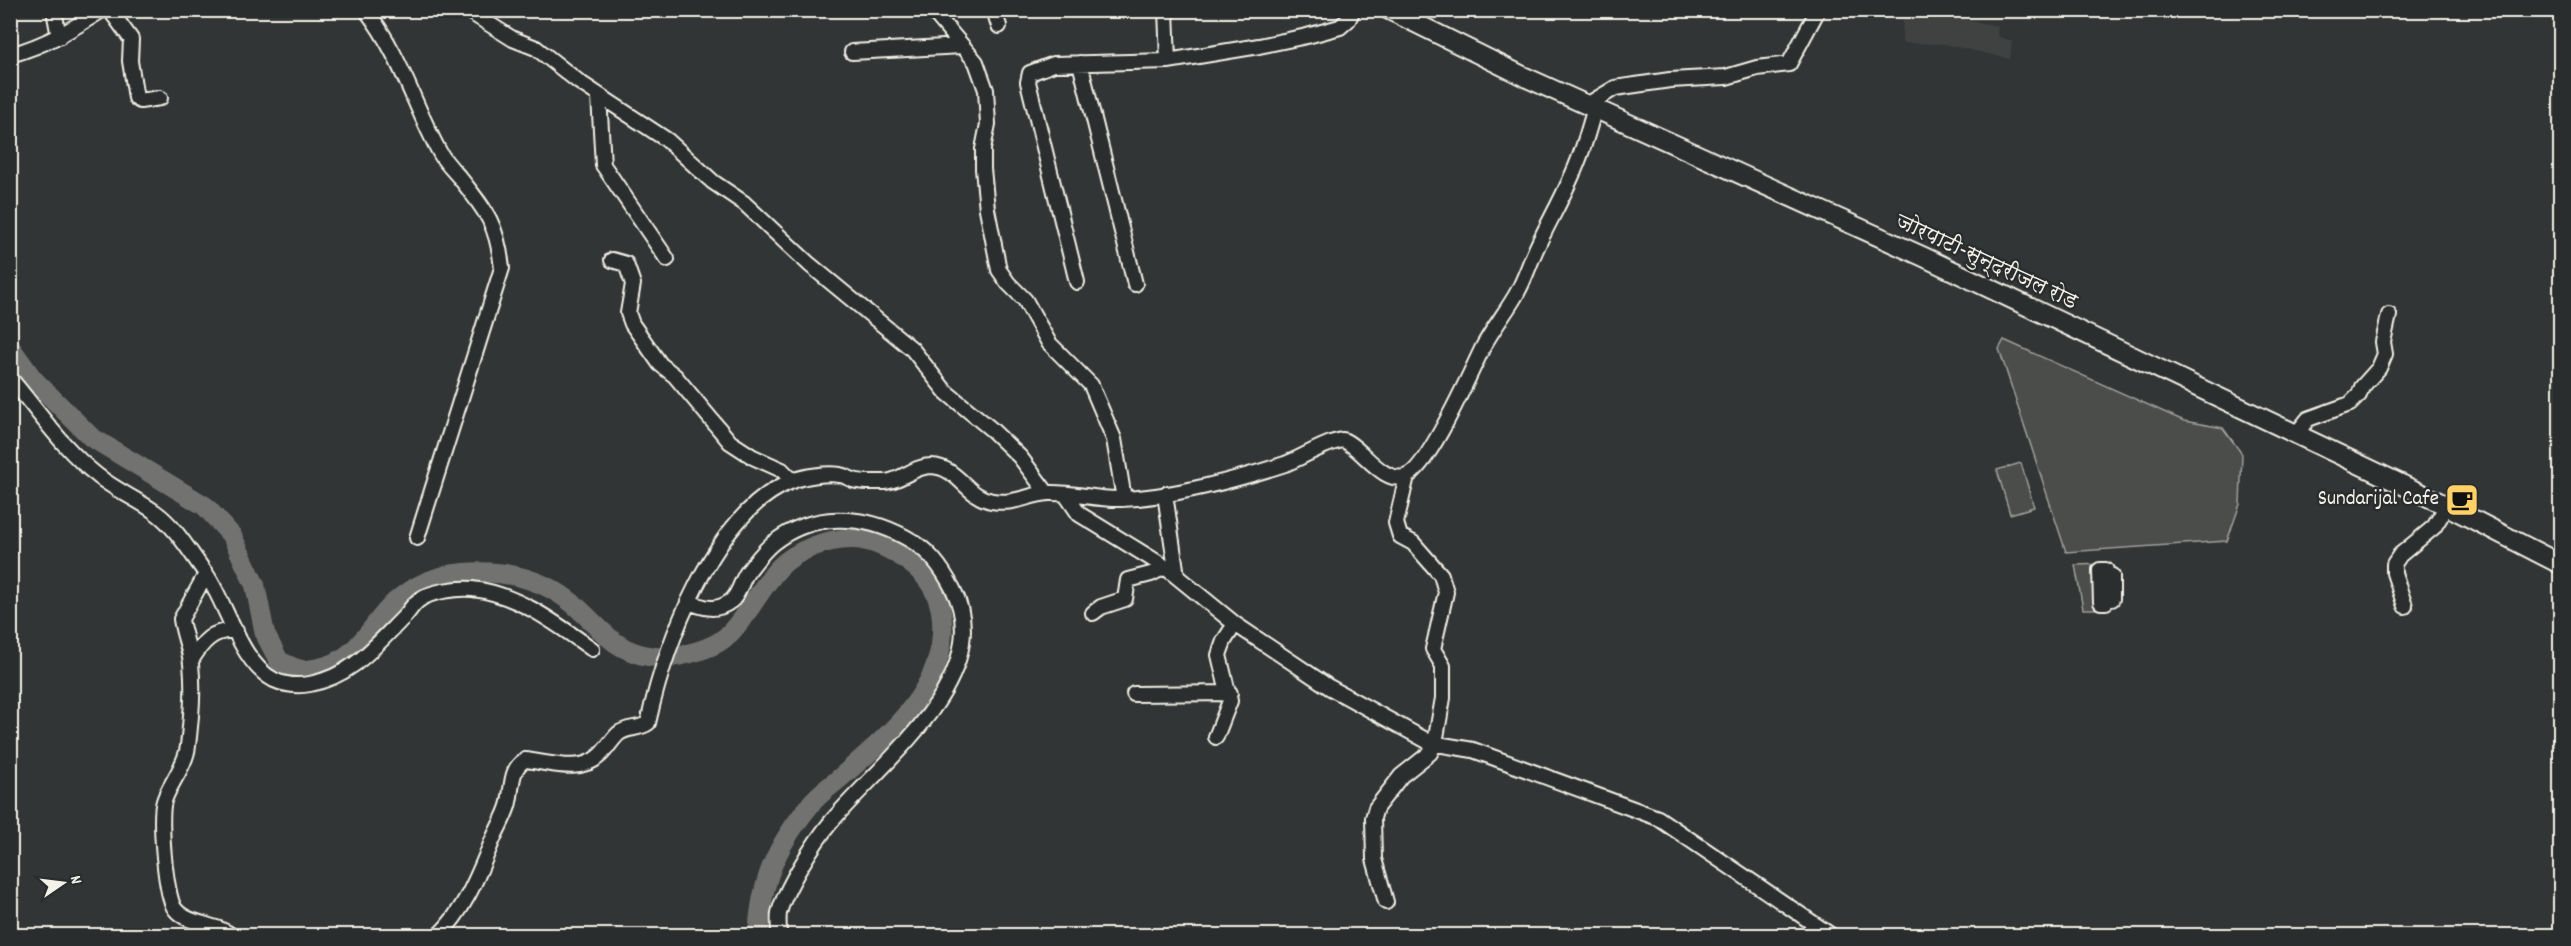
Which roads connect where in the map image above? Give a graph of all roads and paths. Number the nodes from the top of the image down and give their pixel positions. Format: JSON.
{"nodes":[{"id":1,"x":54,"y":10,"type":"edge"},
{"id":2,"x":102,"y":10,"type":"edge"},
{"id":3,"x":110,"y":10,"type":"edge"},
{"id":4,"x":366,"y":10,"type":"edge"},
{"id":5,"x":467,"y":10,"type":"edge"},
{"id":6,"x":932,"y":10,"type":"edge"},
{"id":7,"x":994,"y":10,"type":"edge"},
{"id":8,"x":1167,"y":10,"type":"edge"},
{"id":9,"x":1353,"y":10,"type":"edge"},
{"id":10,"x":1389,"y":10,"type":"edge"},
{"id":11,"x":1818,"y":10,"type":"edge"},
{"id":12,"x":999,"y":26,"type":"dead end"},
{"id":13,"x":59,"y":37,"type":"junction"},
{"id":14,"x":962,"y":46,"type":"junction"},
{"id":15,"x":852,"y":52,"type":"dead end"},
{"id":16,"x":10,"y":55,"type":"edge"},
{"id":17,"x":1168,"y":61,"type":"junction"},
{"id":18,"x":1080,"y":63,"type":"junction"},
{"id":19,"x":599,"y":96,"type":"junction"},
{"id":20,"x":160,"y":98,"type":"dead end"},
{"id":21,"x":1591,"y":106,"type":"junction"},
{"id":22,"x":667,"y":258,"type":"dead end"},
{"id":23,"x":612,"y":260,"type":"dead end"},
{"id":24,"x":1077,"y":282,"type":"dead end"},
{"id":25,"x":1135,"y":284,"type":"dead end"},
{"id":26,"x":2389,"y":315,"type":"dead end"},
{"id":27,"x":10,"y":378,"type":"edge"},
{"id":28,"x":2296,"y":434,"type":"junction"},
{"id":29,"x":1407,"y":476,"type":"junction"},
{"id":30,"x":793,"y":481,"type":"junction"},
{"id":31,"x":1047,"y":493,"type":"junction"},
{"id":32,"x":1165,"y":494,"type":"junction"},
{"id":33,"x":1066,"y":495,"type":"junction"},
{"id":34,"x":1124,"y":499,"type":"junction"},
{"id":35,"x":2447,"y":506,"type":"junction"},
{"id":36,"x":417,"y":538,"type":"dead end"},
{"id":37,"x":2560,"y":564,"type":"edge"},
{"id":38,"x":1165,"y":567,"type":"junction"},
{"id":39,"x":206,"y":574,"type":"junction"},
{"id":40,"x":1177,"y":576,"type":"junction"},
{"id":41,"x":688,"y":602,"type":"junction"},
{"id":42,"x":2405,"y":606,"type":"dead end"},
{"id":43,"x":1093,"y":613,"type":"dead end"},
{"id":44,"x":1235,"y":624,"type":"junction"},
{"id":45,"x":236,"y":630,"type":"junction"},
{"id":46,"x":592,"y":649,"type":"dead end"},
{"id":47,"x":191,"y":661,"type":"junction"},
{"id":48,"x":1230,"y":693,"type":"junction"},
{"id":49,"x":1134,"y":694,"type":"dead end"},
{"id":50,"x":1216,"y":737,"type":"dead end"},
{"id":51,"x":1435,"y":743,"type":"junction"},
{"id":52,"x":1386,"y":902,"type":"dead end"},
{"id":53,"x":232,"y":936,"type":"edge"},
{"id":54,"x":438,"y":936,"type":"edge"},
{"id":55,"x":779,"y":936,"type":"edge"},
{"id":56,"x":1832,"y":936,"type":"edge"}],
"edges":[{"from":1,"to":13,"type":"street"},
{"from":2,"to":13,"type":"street"},
{"from":3,"to":20,"type":"street"},
{"from":4,"to":36,"type":"street"},
{"from":5,"to":19,"type":"street"},
{"from":6,"to":14,"type":"street"},
{"from":7,"to":12,"type":"street"},
{"from":8,"to":17,"type":"street"},
{"from":9,"to":17,"type":"street"},
{"from":10,"to":21,"type":"main road","name":"जोरपाटी-सुन्दरीजल रोड"},
{"from":11,"to":21,"type":"street"},
{"from":13,"to":16,"type":"street"},
{"from":14,"to":15,"type":"street"},
{"from":14,"to":34,"type":"street"},
{"from":17,"to":18,"type":"street"},
{"from":18,"to":24,"type":"street"},
{"from":18,"to":25,"type":"street"},
{"from":19,"to":22,"type":"street"},
{"from":19,"to":31,"type":"street"},
{"from":21,"to":28,"type":"main road","name":"जोरपाटी-सुन्दरीजल रोड"},
{"from":21,"to":29,"type":"street"},
{"from":23,"to":30,"type":"street"},
{"from":26,"to":28,"type":"street"},
{"from":27,"to":39,"type":"street"},
{"from":28,"to":35,"type":"main road","name":"जोरपाटी-सुन्दरीजल रोड"},
{"from":29,"to":32,"type":"street"},
{"from":29,"to":51,"type":"street"},
{"from":30,"to":31,"type":"street"},
{"from":30,"to":41,"type":"street"},
{"from":31,"to":33,"type":"street"},
{"from":32,"to":34,"type":"street"},
{"from":32,"to":40,"type":"street"},
{"from":33,"to":34,"type":"street"},
{"from":33,"to":38,"type":"street"},
{"from":35,"to":37,"type":"main road","name":"जोरपाटी-सुन्दरीजल रोड"},
{"from":35,"to":42,"type":"street"},
{"from":38,"to":40,"type":"street"},
{"from":38,"to":43,"type":"street"},
{"from":39,"to":45,"type":"street"},
{"from":39,"to":47,"type":"street"},
{"from":40,"to":44,"type":"street"},
{"from":41,"to":54,"type":"street"},
{"from":41,"to":55,"type":"street"},
{"from":44,"to":48,"type":"street"},
{"from":44,"to":51,"type":"street"},
{"from":45,"to":46,"type":"street"},
{"from":45,"to":47,"type":"street"},
{"from":47,"to":53,"type":"street"},
{"from":48,"to":49,"type":"street"},
{"from":48,"to":50,"type":"street"},
{"from":51,"to":52,"type":"street"},
{"from":51,"to":56,"type":"street"}]}
